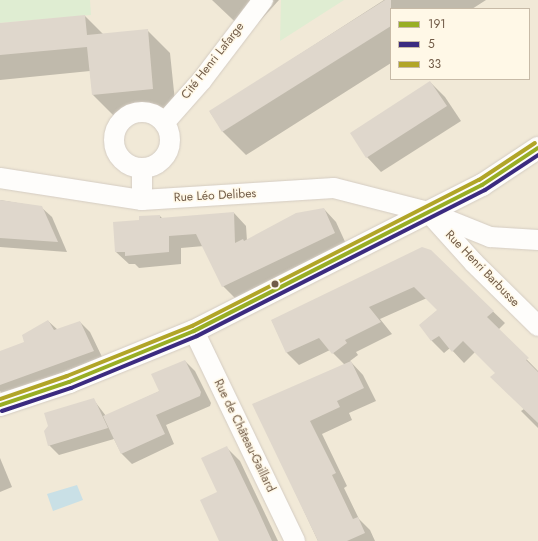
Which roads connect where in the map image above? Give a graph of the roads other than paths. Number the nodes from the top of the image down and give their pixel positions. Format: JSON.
{"nodes":[{"id":1,"x":263,"y":0,"type":"edge"},
{"id":2,"x":164,"y":122,"type":"junction"},
{"id":3,"x":538,"y":148,"type":"edge"},
{"id":4,"x":142,"y":168,"type":"junction"},
{"id":5,"x":0,"y":178,"type":"edge"},
{"id":6,"x":142,"y":200,"type":"junction"},
{"id":7,"x":428,"y":212,"type":"junction"},
{"id":8,"x":538,"y":240,"type":"edge"},
{"id":9,"x":538,"y":326,"type":"edge"},
{"id":10,"x":194,"y":331,"type":"junction"},
{"id":11,"x":0,"y":405,"type":"edge"},
{"id":12,"x":295,"y":541,"type":"edge"}],
"edges":[{"from":1,"to":2,"type":"street","name":"Cité Henri Lafarge"},
{"from":2,"to":4,"type":"street"},
{"from":2,"to":4,"type":"street"},
{"from":3,"to":7,"type":"main road"},
{"from":4,"to":6,"type":"street"},
{"from":5,"to":6,"type":"street","name":"Rue Léo Delibes"},
{"from":6,"to":7,"type":"street","name":"Rue Léo Delibes"},
{"from":7,"to":8,"type":"street","name":"Rue Léo Delibes"},
{"from":7,"to":9,"type":"street","name":"Rue Henri Barbusse"},
{"from":7,"to":10,"type":"main road"},
{"from":10,"to":11,"type":"main road"},
{"from":10,"to":12,"type":"street","name":"Rue de Château-Gaillard"}]}
